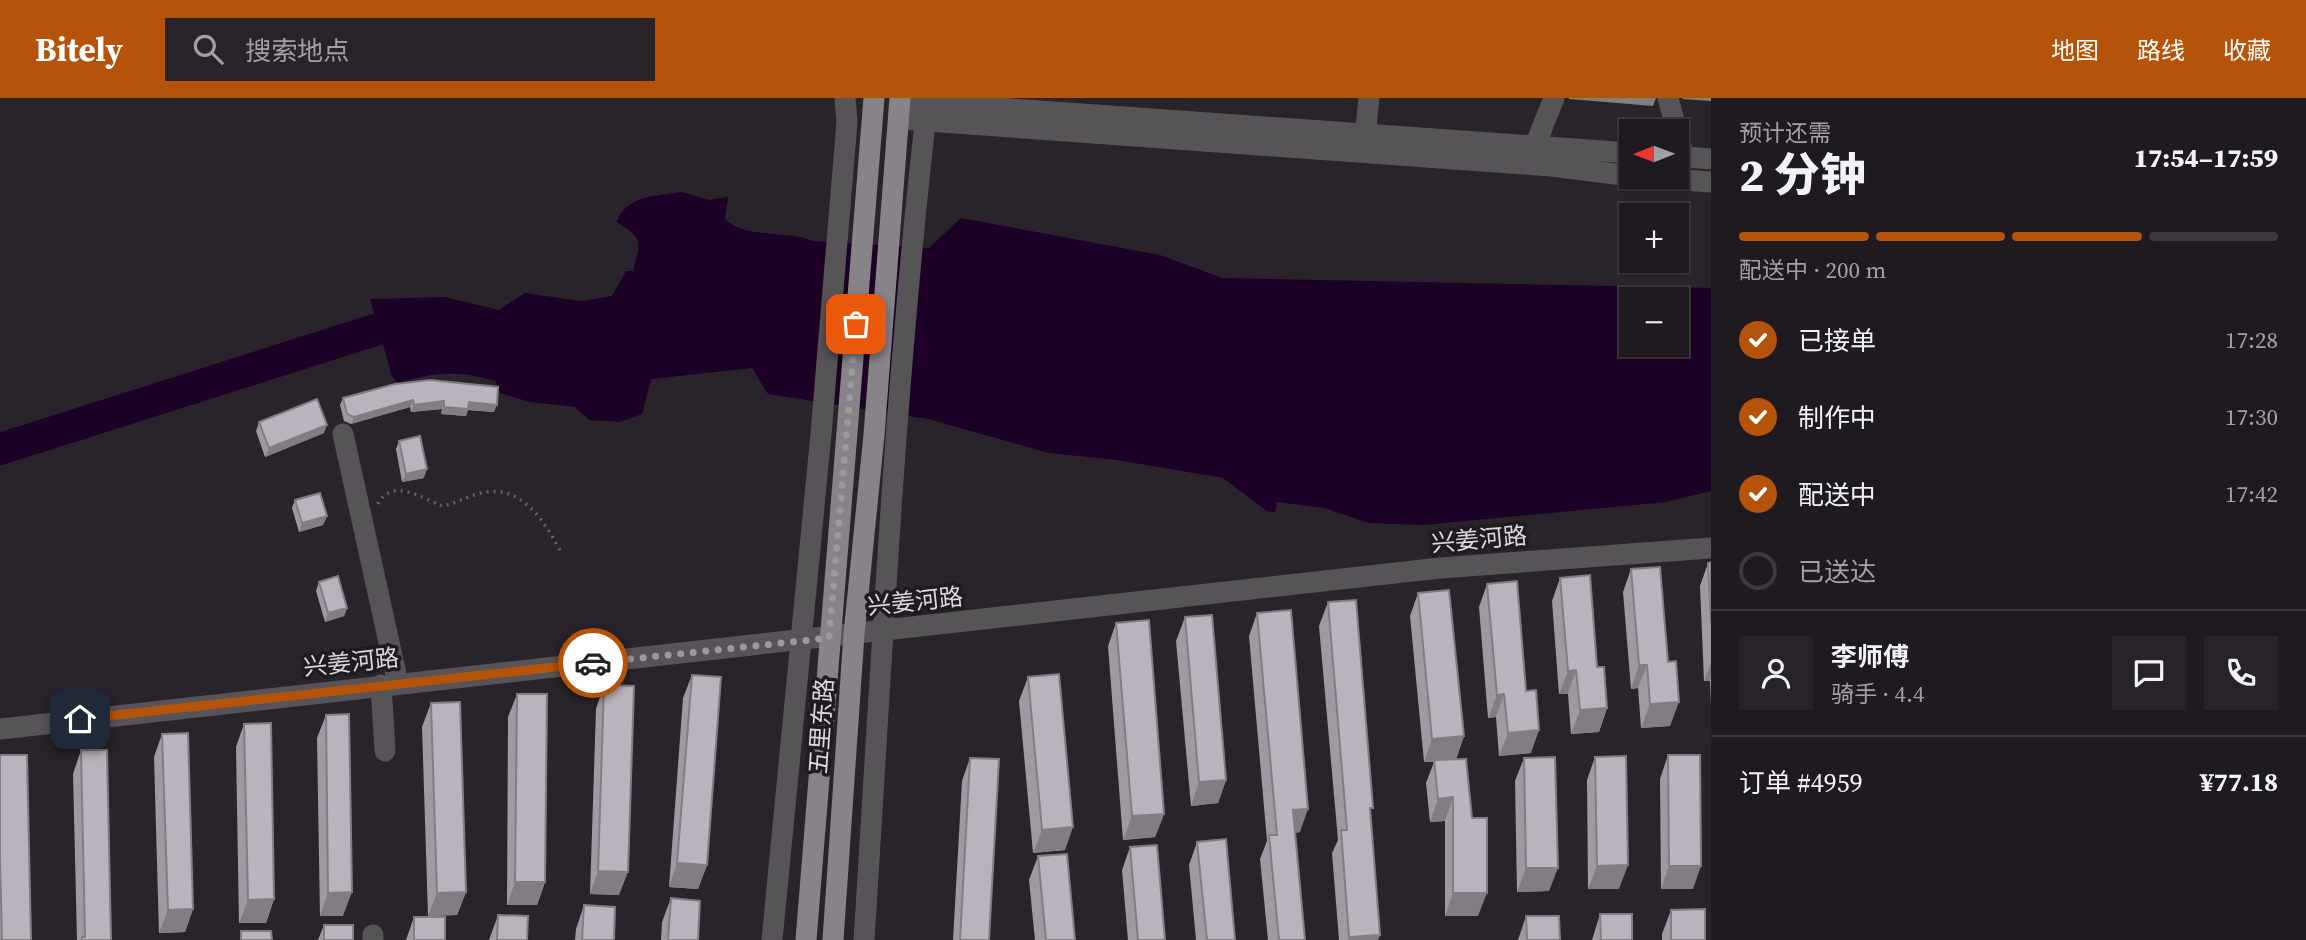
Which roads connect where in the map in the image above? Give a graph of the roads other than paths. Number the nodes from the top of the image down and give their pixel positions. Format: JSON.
{"nodes":[{"id":1,"x":845,"y":98,"type":"edge"},
{"id":2,"x":873,"y":98,"type":"edge"},
{"id":3,"x":1369,"y":98,"type":"edge"},
{"id":4,"x":1554,"y":98,"type":"edge"},
{"id":5,"x":1668,"y":98,"type":"edge"},
{"id":6,"x":900,"y":106,"type":"edge"},
{"id":7,"x":927,"y":107,"type":"edge"},
{"id":8,"x":1672,"y":119,"type":"edge"},
{"id":9,"x":1364,"y":143,"type":"junction"},
{"id":10,"x":1535,"y":146,"type":"junction"},
{"id":11,"x":1619,"y":152,"type":"edge"},
{"id":12,"x":1689,"y":158,"type":"edge"},
{"id":13,"x":1711,"y":159,"type":"edge"},
{"id":14,"x":1619,"y":174,"type":"edge"},
{"id":15,"x":1689,"y":180,"type":"edge"},
{"id":16,"x":1711,"y":182,"type":"edge"},
{"id":17,"x":343,"y":434,"type":"dead end"},
{"id":18,"x":1711,"y":548,"type":"edge"},
{"id":19,"x":884,"y":631,"type":"junction"},
{"id":20,"x":854,"y":634,"type":"junction"},
{"id":21,"x":829,"y":638,"type":"junction"},
{"id":22,"x":800,"y":640,"type":"junction"},
{"id":23,"x":390,"y":684,"type":"junction"},
{"id":24,"x":0,"y":729,"type":"edge"},
{"id":25,"x":385,"y":751,"type":"dead end"},
{"id":26,"x":772,"y":940,"type":"edge"},
{"id":27,"x":806,"y":940,"type":"edge"},
{"id":28,"x":833,"y":940,"type":"edge"},
{"id":29,"x":864,"y":940,"type":"edge"}],
"edges":[{"from":1,"to":22,"type":"street"},
{"from":2,"to":21,"type":"main road","name":"五里东路"},
{"from":3,"to":9,"type":"street"},
{"from":4,"to":10,"type":"street"},
{"from":5,"to":8,"type":"street"},
{"from":6,"to":7,"type":"street"},
{"from":6,"to":20,"type":"main road","name":"五里东路"},
{"from":7,"to":9,"type":"street"},
{"from":7,"to":19,"type":"street"},
{"from":9,"to":10,"type":"street"},
{"from":9,"to":14,"type":"street"},
{"from":10,"to":11,"type":"street"},
{"from":12,"to":13,"type":"street"},
{"from":15,"to":16,"type":"street"},
{"from":17,"to":23,"type":"street"},
{"from":18,"to":19,"type":"street","name":"兴姜河路"},
{"from":19,"to":20,"type":"street","name":"兴姜河路"},
{"from":19,"to":29,"type":"street"},
{"from":20,"to":21,"type":"street","name":"兴姜河路"},
{"from":20,"to":28,"type":"main road","name":"五里东路"},
{"from":21,"to":22,"type":"street","name":"兴姜河路"},
{"from":21,"to":27,"type":"main road","name":"五里东路"},
{"from":22,"to":23,"type":"street","name":"兴姜河路"},
{"from":22,"to":26,"type":"street"},
{"from":23,"to":24,"type":"street","name":"兴姜河路"},
{"from":23,"to":25,"type":"street"}]}
